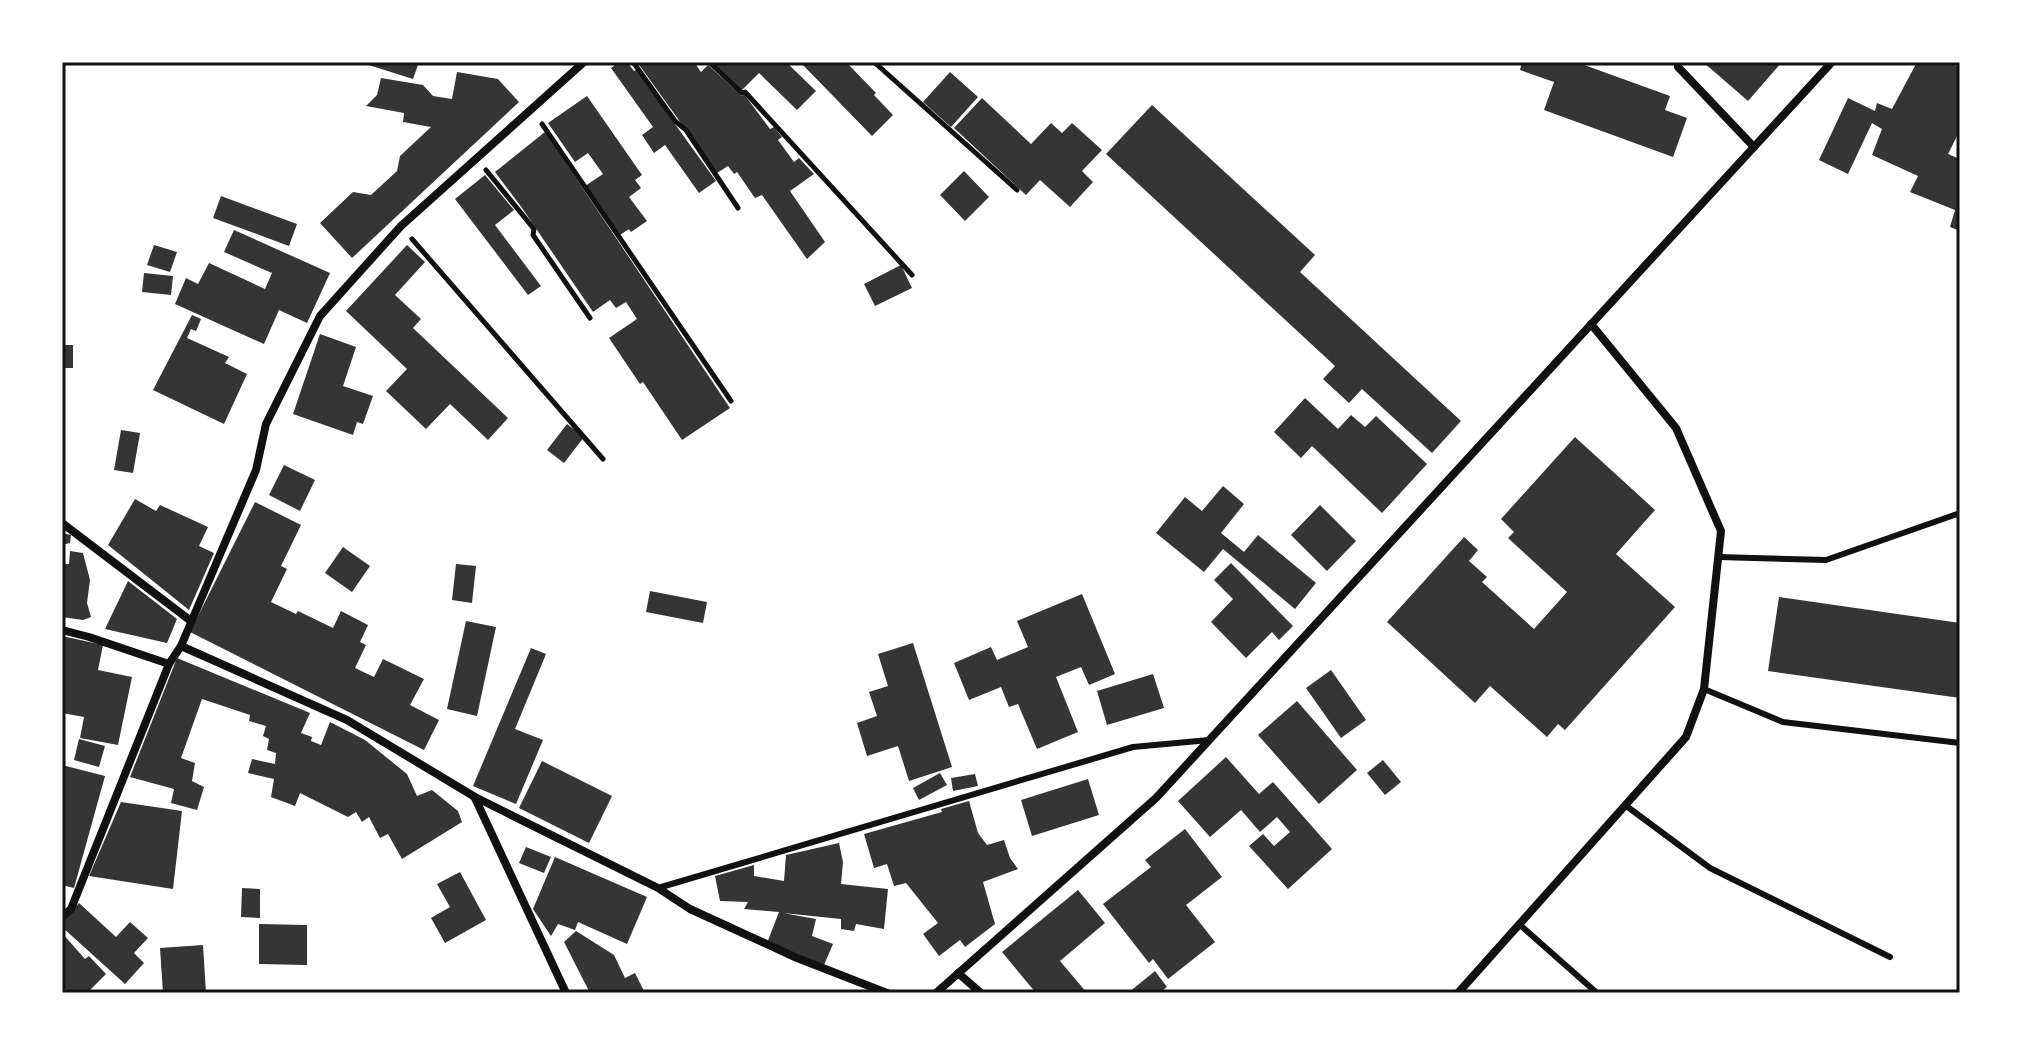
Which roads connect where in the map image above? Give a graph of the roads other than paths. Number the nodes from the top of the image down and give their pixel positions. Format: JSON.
{"nodes":[{"id":1,"x":584,"y":62,"type":"edge"},
{"id":2,"x":1678,"y":62,"type":"edge"},
{"id":3,"x":1832,"y":62,"type":"edge"},
{"id":4,"x":1754,"y":147,"type":"junction"},
{"id":5,"x":1591,"y":324,"type":"junction"},
{"id":6,"x":1960,"y":513,"type":"edge"},
{"id":7,"x":62,"y":523,"type":"edge"},
{"id":8,"x":1718,"y":557,"type":"junction"},
{"id":9,"x":191,"y":621,"type":"junction"},
{"id":10,"x":62,"y":630,"type":"edge"},
{"id":11,"x":181,"y":646,"type":"junction"},
{"id":12,"x":169,"y":664,"type":"junction"},
{"id":13,"x":1704,"y":689,"type":"junction"},
{"id":14,"x":1209,"y":740,"type":"junction"},
{"id":15,"x":1960,"y":743,"type":"edge"},
{"id":16,"x":475,"y":797,"type":"junction"},
{"id":17,"x":1625,"y":805,"type":"junction"},
{"id":18,"x":658,"y":888,"type":"junction"},
{"id":19,"x":62,"y":917,"type":"edge"},
{"id":20,"x":1519,"y":924,"type":"junction"},
{"id":21,"x":1890,"y":957,"type":"dead end"},
{"id":22,"x":958,"y":973,"type":"junction"},
{"id":23,"x":566,"y":993,"type":"edge"},
{"id":24,"x":887,"y":993,"type":"edge"},
{"id":25,"x":936,"y":993,"type":"edge"},
{"id":26,"x":981,"y":993,"type":"edge"},
{"id":27,"x":1458,"y":993,"type":"edge"},
{"id":28,"x":1597,"y":993,"type":"edge"}],
"edges":[{"from":1,"to":9,"type":"street"},
{"from":2,"to":4,"type":"street"},
{"from":3,"to":4,"type":"street"},
{"from":4,"to":5,"type":"street"},
{"from":5,"to":8,"type":"street"},
{"from":5,"to":14,"type":"street"},
{"from":6,"to":8,"type":"lane"},
{"from":7,"to":9,"type":"street"},
{"from":8,"to":13,"type":"street"},
{"from":9,"to":11,"type":"street"},
{"from":10,"to":12,"type":"street"},
{"from":11,"to":12,"type":"street"},
{"from":11,"to":16,"type":"street"},
{"from":12,"to":19,"type":"street"},
{"from":13,"to":15,"type":"lane"},
{"from":13,"to":17,"type":"street"},
{"from":14,"to":18,"type":"lane"},
{"from":14,"to":22,"type":"street"},
{"from":16,"to":18,"type":"street"},
{"from":16,"to":23,"type":"street"},
{"from":17,"to":20,"type":"street"},
{"from":17,"to":21,"type":"lane"},
{"from":18,"to":24,"type":"street"},
{"from":20,"to":27,"type":"street"},
{"from":20,"to":28,"type":"lane"},
{"from":22,"to":25,"type":"street"},
{"from":22,"to":26,"type":"street"}]}
